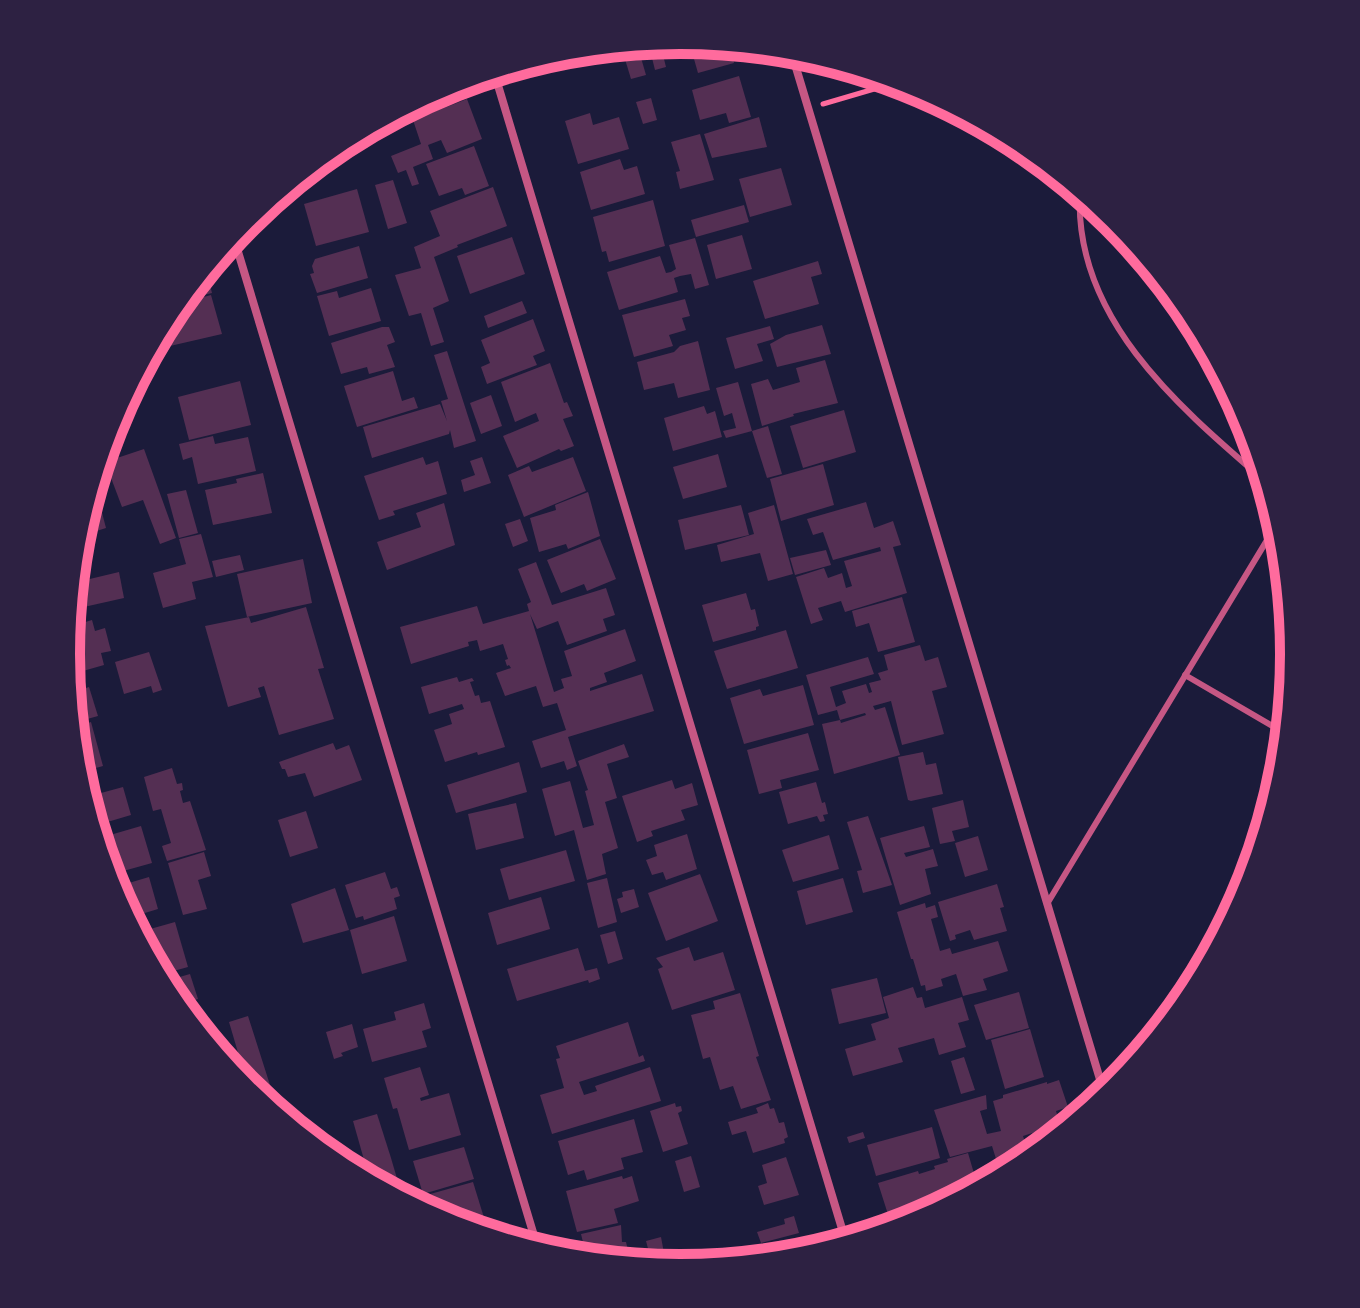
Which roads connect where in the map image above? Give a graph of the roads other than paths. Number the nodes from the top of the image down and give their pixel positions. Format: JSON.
{"nodes":[{"id":1,"x":795,"y":66,"type":"edge"},
{"id":2,"x":497,"y":83,"type":"edge"},
{"id":3,"x":1079,"y":206,"type":"edge"},
{"id":4,"x":237,"y":249,"type":"edge"},
{"id":5,"x":1250,"y":467,"type":"edge"},
{"id":6,"x":1268,"y":538,"type":"edge"},
{"id":7,"x":1185,"y":675,"type":"junction"},
{"id":8,"x":1275,"y":728,"type":"edge"},
{"id":9,"x":1047,"y":904,"type":"junction"},
{"id":10,"x":1101,"y":1081,"type":"edge"},
{"id":11,"x":843,"y":1232,"type":"edge"},
{"id":12,"x":534,"y":1236,"type":"edge"}],
"edges":[{"from":1,"to":9,"type":"street"},
{"from":2,"to":11,"type":"street"},
{"from":3,"to":5,"type":"lane"},
{"from":4,"to":12,"type":"street"},
{"from":6,"to":7,"type":"lane"},
{"from":7,"to":8,"type":"lane"},
{"from":7,"to":9,"type":"lane"},
{"from":9,"to":10,"type":"street"}]}
